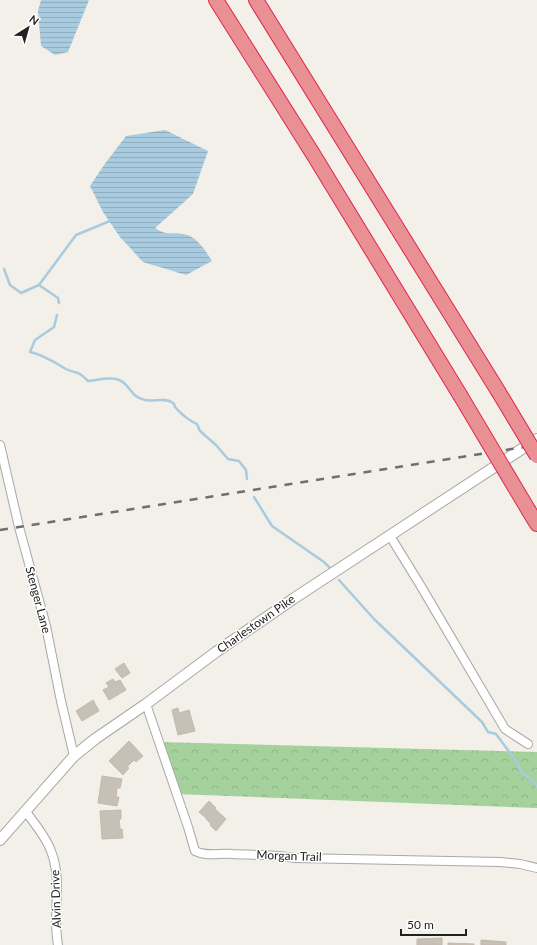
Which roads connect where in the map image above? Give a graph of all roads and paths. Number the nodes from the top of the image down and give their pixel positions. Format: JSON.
{"nodes":[{"id":1,"x":216,"y":0,"type":"edge"},
{"id":2,"x":256,"y":0,"type":"edge"},
{"id":3,"x":537,"y":439,"type":"edge"},
{"id":4,"x":0,"y":445,"type":"edge"},
{"id":5,"x":537,"y":456,"type":"edge"},
{"id":6,"x":537,"y":524,"type":"edge"},
{"id":7,"x":390,"y":536,"type":"junction"},
{"id":8,"x":146,"y":704,"type":"junction"},
{"id":9,"x":528,"y":744,"type":"dead end"},
{"id":10,"x":74,"y":756,"type":"junction"},
{"id":11,"x":26,"y":812,"type":"junction"},
{"id":12,"x":0,"y":840,"type":"edge"},
{"id":13,"x":537,"y":868,"type":"edge"},
{"id":14,"x":58,"y":945,"type":"edge"}],
"edges":[{"from":1,"to":6,"type":"highway","bridge":true},
{"from":2,"to":5,"type":"highway","bridge":true},
{"from":3,"to":7,"type":"street","name":"Charlestown Pike"},
{"from":4,"to":10,"type":"street","name":"Stenger Lane"},
{"from":7,"to":8,"type":"street","name":"Charlestown Pike"},
{"from":7,"to":9,"type":"street"},
{"from":8,"to":10,"type":"street","name":"Charlestown Pike"},
{"from":8,"to":13,"type":"street","name":"Morgan Trail"},
{"from":10,"to":11,"type":"street","name":"Charlestown Pike"},
{"from":11,"to":12,"type":"street","name":"Charlestown Pike"},
{"from":11,"to":14,"type":"street","name":"Alvin Drive"}]}
